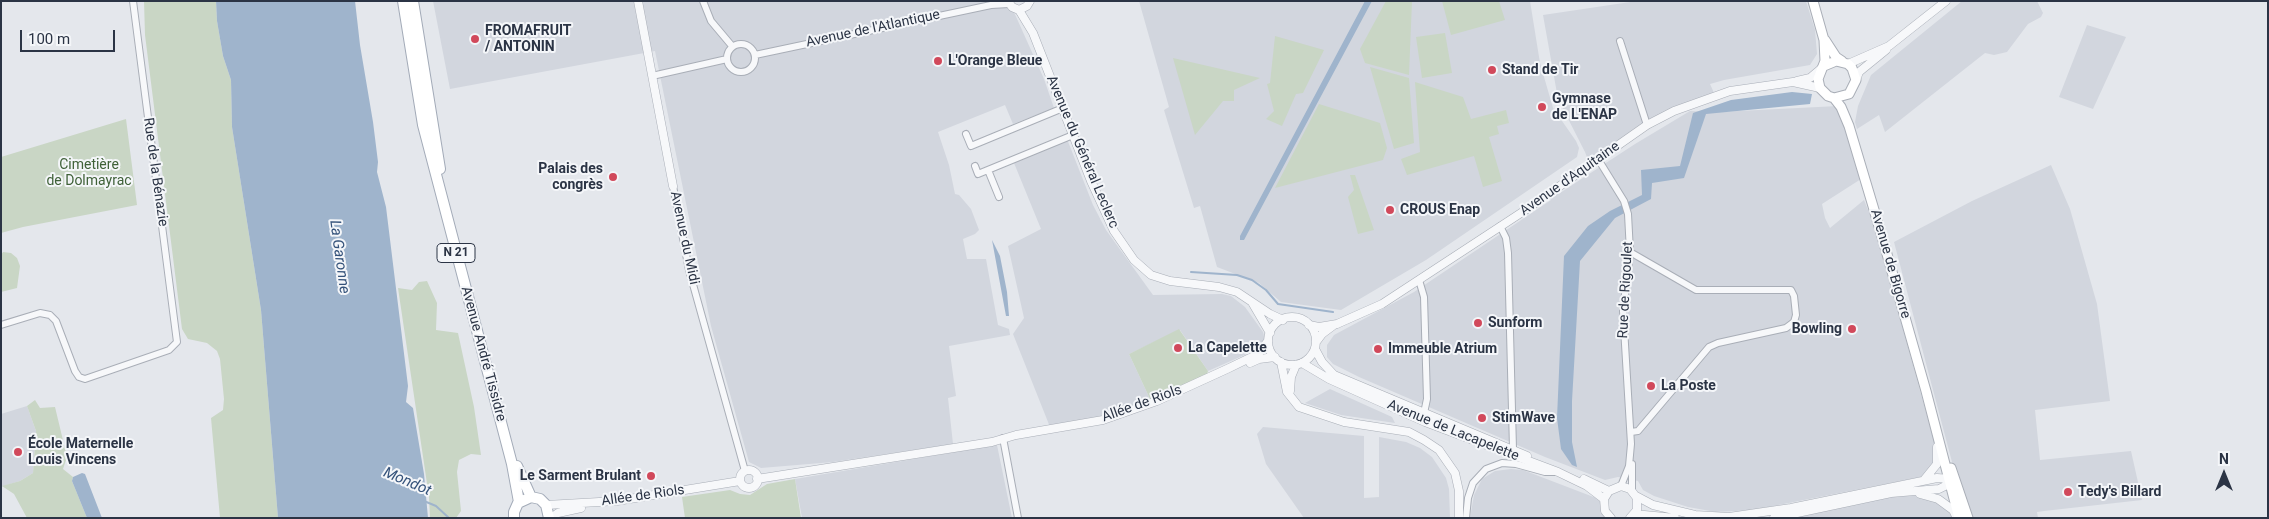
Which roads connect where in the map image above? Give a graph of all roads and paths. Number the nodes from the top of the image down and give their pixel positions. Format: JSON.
{"nodes":[{"id":1,"x":133,"y":1,"type":"edge"},
{"id":2,"x":402,"y":1,"type":"edge"},
{"id":3,"x":413,"y":1,"type":"edge"},
{"id":4,"x":638,"y":1,"type":"edge"},
{"id":5,"x":704,"y":1,"type":"edge"},
{"id":6,"x":1813,"y":1,"type":"edge"},
{"id":7,"x":1946,"y":1,"type":"edge"},
{"id":8,"x":1008,"y":2,"type":"edge"},
{"id":9,"x":994,"y":3,"type":"edge"},
{"id":10,"x":1029,"y":4,"type":"edge"},
{"id":11,"x":1019,"y":10,"type":"junction"},
{"id":12,"x":1033,"y":33,"type":"junction"},
{"id":13,"x":1824,"y":40,"type":"junction"},
{"id":14,"x":1620,"y":41,"type":"dead end"},
{"id":15,"x":732,"y":46,"type":"junction"},
{"id":16,"x":1889,"y":46,"type":"junction"},
{"id":17,"x":755,"y":55,"type":"junction"},
{"id":18,"x":727,"y":60,"type":"junction"},
{"id":19,"x":1845,"y":62,"type":"junction"},
{"id":20,"x":1823,"y":66,"type":"junction"},
{"id":21,"x":652,"y":76,"type":"junction"},
{"id":22,"x":1856,"y":80,"type":"junction"},
{"id":23,"x":1793,"y":82,"type":"junction"},
{"id":24,"x":1820,"y":88,"type":"junction"},
{"id":25,"x":1849,"y":94,"type":"junction"},
{"id":26,"x":1834,"y":98,"type":"junction"},
{"id":27,"x":1063,"y":108,"type":"junction"},
{"id":28,"x":1647,"y":125,"type":"junction"},
{"id":29,"x":1848,"y":126,"type":"junction"},
{"id":30,"x":966,"y":134,"type":"dead end"},
{"id":31,"x":1073,"y":135,"type":"junction"},
{"id":32,"x":1598,"y":159,"type":"junction"},
{"id":33,"x":974,"y":166,"type":"dead end"},
{"id":34,"x":988,"y":170,"type":"junction"},
{"id":35,"x":672,"y":186,"type":"joint"},
{"id":36,"x":999,"y":197,"type":"dead end"},
{"id":37,"x":1500,"y":226,"type":"junction"},
{"id":38,"x":1630,"y":252,"type":"junction"},
{"id":39,"x":1419,"y":280,"type":"junction"},
{"id":40,"x":1252,"y":302,"type":"junction"},
{"id":41,"x":1283,"y":320,"type":"junction"},
{"id":42,"x":1337,"y":324,"type":"junction"},
{"id":43,"x":1,"y":325,"type":"edge"},
{"id":44,"x":1310,"y":325,"type":"junction"},
{"id":45,"x":1269,"y":337,"type":"junction"},
{"id":46,"x":1315,"y":346,"type":"junction"},
{"id":47,"x":1278,"y":360,"type":"junction"},
{"id":48,"x":1299,"y":364,"type":"junction"},
{"id":49,"x":1924,"y":382,"type":"junction"},
{"id":50,"x":1289,"y":395,"type":"junction"},
{"id":51,"x":1424,"y":413,"type":"junction"},
{"id":52,"x":1631,"y":432,"type":"junction"},
{"id":53,"x":1003,"y":438,"type":"junction"},
{"id":54,"x":1513,"y":449,"type":"junction"},
{"id":55,"x":1631,"y":453,"type":"junction"},
{"id":56,"x":745,"y":472,"type":"junction"},
{"id":57,"x":1558,"y":472,"type":"junction"},
{"id":58,"x":757,"y":479,"type":"junction"},
{"id":59,"x":1950,"y":479,"type":"junction"},
{"id":60,"x":740,"y":481,"type":"junction"},
{"id":61,"x":1922,"y":481,"type":"junction"},
{"id":62,"x":1621,"y":486,"type":"junction"},
{"id":63,"x":1609,"y":491,"type":"junction"},
{"id":64,"x":1911,"y":492,"type":"junction"},
{"id":65,"x":1634,"y":493,"type":"junction"},
{"id":66,"x":531,"y":497,"type":"junction"},
{"id":67,"x":1604,"y":499,"type":"junction"},
{"id":68,"x":617,"y":501,"type":"junction"},
{"id":69,"x":519,"y":502,"type":"junction"},
{"id":70,"x":546,"y":505,"type":"junction"},
{"id":71,"x":1632,"y":516,"type":"edge"},
{"id":72,"x":514,"y":518,"type":"edge"},
{"id":73,"x":550,"y":518,"type":"edge"},
{"id":74,"x":1018,"y":518,"type":"edge"},
{"id":75,"x":1459,"y":518,"type":"edge"},
{"id":76,"x":1466,"y":518,"type":"edge"},
{"id":77,"x":1611,"y":518,"type":"edge"},
{"id":78,"x":1675,"y":518,"type":"edge"},
{"id":79,"x":1774,"y":518,"type":"edge"},
{"id":80,"x":1958,"y":518,"type":"edge"},
{"id":81,"x":1966,"y":518,"type":"edge"}],
"edges":[{"from":1,"to":43,"type":"street","name":"Rue de la Bénazie"},
{"from":2,"to":69,"type":"main road","name":"Avenue André Tissidre","number":"N 21"},
{"from":3,"to":66,"type":"main road","name":"Avenue André Tissidre","number":"N 21"},
{"from":4,"to":21,"type":"street","name":"Avenue du Midi"},
{"from":5,"to":15,"type":"street"},
{"from":6,"to":13,"type":"main road"},
{"from":7,"to":16,"type":"street"},
{"from":8,"to":9,"type":"street","name":"Avenue de l'Atlantique"},
{"from":8,"to":11,"type":"street"},
{"from":9,"to":17,"type":"street","name":"Avenue de l'Atlantique"},
{"from":10,"to":11,"type":"street"},
{"from":10,"to":12,"type":"street","name":"Avenue du Général Leclerc"},
{"from":11,"to":12,"type":"street","name":"Avenue du Général Leclerc"},
{"from":12,"to":27,"type":"street","name":"Avenue du Général Leclerc"},
{"from":13,"to":19,"type":"main road"},
{"from":13,"to":20,"type":"main road"},
{"from":14,"to":28,"type":"street"},
{"from":15,"to":17,"type":"street"},
{"from":15,"to":18,"type":"street"},
{"from":16,"to":19,"type":"street"},
{"from":16,"to":22,"type":"street"},
{"from":17,"to":18,"type":"street"},
{"from":18,"to":21,"type":"street"},
{"from":19,"to":20,"type":"main road"},
{"from":19,"to":22,"type":"main road"},
{"from":20,"to":23,"type":"street"},
{"from":20,"to":24,"type":"main road"},
{"from":21,"to":35,"type":"street","name":"Avenue du Midi"},
{"from":22,"to":25,"type":"main road"},
{"from":23,"to":24,"type":"street","name":"Avenue d'Aquitaine"},
{"from":23,"to":28,"type":"street","name":"Avenue d'Aquitaine"},
{"from":24,"to":26,"type":"main road"},
{"from":25,"to":26,"type":"main road"},
{"from":25,"to":29,"type":"main road","name":"Avenue de Bigorre"},
{"from":26,"to":29,"type":"main road","name":"Avenue de Bigorre"},
{"from":27,"to":30,"type":"street"},
{"from":27,"to":31,"type":"street","name":"Avenue du Général Leclerc"},
{"from":28,"to":32,"type":"street","name":"Avenue d'Aquitaine"},
{"from":29,"to":49,"type":"main road","name":"Avenue de Bigorre"},
{"from":31,"to":34,"type":"street"},
{"from":31,"to":40,"type":"street","name":"Avenue du Général Leclerc"},
{"from":32,"to":37,"type":"street","name":"Avenue d'Aquitaine"},
{"from":32,"to":38,"type":"street","name":"Rue de Rigoulet"},
{"from":33,"to":34,"type":"street"},
{"from":34,"to":36,"type":"street"},
{"from":35,"to":56,"type":"street","name":"Avenue du Midi"},
{"from":37,"to":39,"type":"street","name":"Avenue d'Aquitaine"},
{"from":37,"to":54,"type":"street"},
{"from":38,"to":52,"type":"street","name":"Rue de Rigoulet"},
{"from":38,"to":52,"type":"street"},
{"from":39,"to":42,"type":"street","name":"Avenue d'Aquitaine"},
{"from":39,"to":51,"type":"street"},
{"from":40,"to":41,"type":"street","name":"Avenue du Général Leclerc"},
{"from":40,"to":45,"type":"street"},
{"from":41,"to":44,"type":"street"},
{"from":41,"to":45,"type":"street"},
{"from":42,"to":44,"type":"street","name":"Avenue d'Aquitaine"},
{"from":42,"to":46,"type":"street","name":"Avenue d'Aquitaine"},
{"from":44,"to":46,"type":"street"},
{"from":45,"to":47,"type":"street"},
{"from":45,"to":53,"type":"street","name":"Allée de Riols"},
{"from":46,"to":48,"type":"street"},
{"from":46,"to":51,"type":"street","name":"Avenue de Lacapelette"},
{"from":47,"to":48,"type":"street"},
{"from":47,"to":50,"type":"street"},
{"from":47,"to":53,"type":"street","name":"Allée de Riols"},
{"from":48,"to":50,"type":"street"},
{"from":48,"to":57,"type":"street","name":"Avenue de Lacapelette"},
{"from":49,"to":59,"type":"main road","name":"Avenue de Bigorre"},
{"from":49,"to":61,"type":"street"},
{"from":50,"to":75,"type":"street"},
{"from":51,"to":54,"type":"street","name":"Avenue de Lacapelette"},
{"from":52,"to":55,"type":"street","name":"Rue de Rigoulet"},
{"from":53,"to":58,"type":"street","name":"Allée de Riols"},
{"from":53,"to":74,"type":"street"},
{"from":54,"to":63,"type":"street","name":"Avenue de Lacapelette"},
{"from":55,"to":62,"type":"street","name":"Rue de Rigoulet"},
{"from":55,"to":65,"type":"street"},
{"from":56,"to":58,"type":"street"},
{"from":56,"to":60,"type":"street"},
{"from":57,"to":67,"type":"street","name":"Avenue de Lacapelette"},
{"from":57,"to":76,"type":"street"},
{"from":58,"to":60,"type":"street"},
{"from":59,"to":61,"type":"street"},
{"from":59,"to":64,"type":"street"},
{"from":59,"to":80,"type":"main road","name":"Avenue de Bigorre"},
{"from":59,"to":81,"type":"main road","name":"Avenue de Bigorre"},
{"from":60,"to":68,"type":"street","name":"Allée de Riols"},
{"from":61,"to":65,"type":"street"},
{"from":62,"to":63,"type":"street"},
{"from":62,"to":65,"type":"street"},
{"from":63,"to":67,"type":"street"},
{"from":64,"to":79,"type":"street"},
{"from":64,"to":80,"type":"street"},
{"from":65,"to":71,"type":"street"},
{"from":66,"to":69,"type":"main road"},
{"from":66,"to":70,"type":"main road"},
{"from":67,"to":77,"type":"street"},
{"from":68,"to":70,"type":"street","name":"Allée de Riols"},
{"from":68,"to":73,"type":"street"},
{"from":69,"to":72,"type":"main road"},
{"from":70,"to":73,"type":"main road"},
{"from":71,"to":78,"type":"street"}]}
